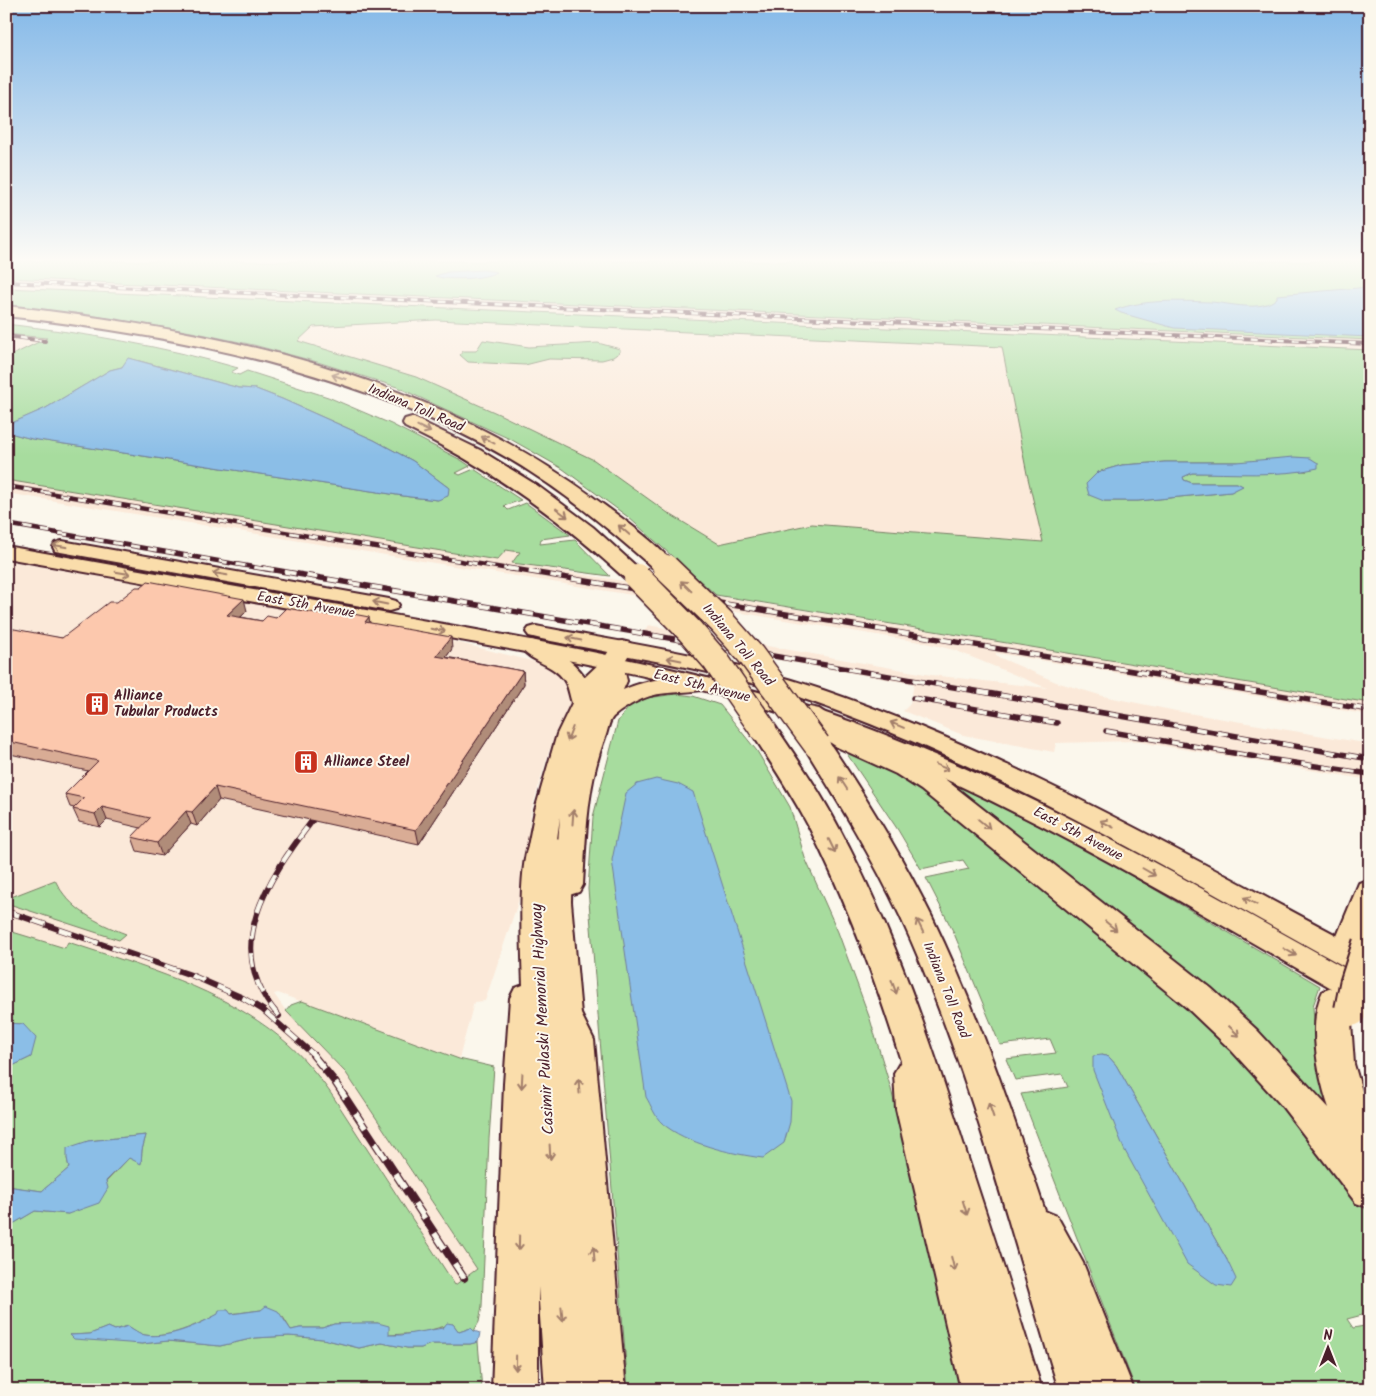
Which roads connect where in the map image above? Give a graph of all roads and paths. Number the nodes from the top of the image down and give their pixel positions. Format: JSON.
{"nodes":[{"id":1,"x":65,"y":326,"type":"edge"},
{"id":2,"x":122,"y":326,"type":"edge"},
{"id":3,"x":6,"y":538,"type":"edge"},
{"id":4,"x":6,"y":552,"type":"edge"},
{"id":5,"x":531,"y":647,"type":"junction"},
{"id":6,"x":617,"y":656,"type":"junction"},
{"id":7,"x":698,"y":684,"type":"junction"},
{"id":8,"x":592,"y":708,"type":"junction"},
{"id":9,"x":814,"y":730,"type":"junction"},
{"id":10,"x":542,"y":846,"type":"junction"},
{"id":11,"x":1370,"y":892,"type":"edge"},
{"id":12,"x":1364,"y":941,"type":"edge"},
{"id":13,"x":538,"y":946,"type":"junction"},
{"id":14,"x":1370,"y":966,"type":"edge"},
{"id":15,"x":1352,"y":1002,"type":"edge"},
{"id":16,"x":576,"y":1040,"type":"junction"},
{"id":17,"x":1370,"y":1123,"type":"edge"},
{"id":18,"x":1370,"y":1162,"type":"edge"},
{"id":19,"x":1370,"y":1190,"type":"edge"},
{"id":20,"x":1091,"y":1375,"type":"edge"},
{"id":21,"x":1000,"y":1380,"type":"edge"},
{"id":22,"x":515,"y":1390,"type":"edge"},
{"id":23,"x":568,"y":1390,"type":"edge"},
{"id":24,"x":604,"y":1390,"type":"edge"}],
"edges":[{"from":1,"to":21,"type":"highway","name":"Indiana Toll Road","one_way":true,"bridge":true},
{"from":9,"to":2,"type":"highway","name":"Indiana Toll Road","one_way":true,"bridge":true},
{"from":6,"to":3,"type":"main road","name":"East 5th Avenue","one_way":true},
{"from":4,"to":5,"type":"main road","name":"East 5th Avenue","one_way":true},
{"from":5,"to":6,"type":"main road","name":"East 5th Avenue"},
{"from":5,"to":8,"type":"highway"},
{"from":6,"to":7,"type":"main road","name":"East 5th Avenue"},
{"from":6,"to":8,"type":"highway","name":"Casimir Pulaski Memorial Highway"},
{"from":14,"to":6,"type":"main road","name":"East 5th Avenue","one_way":true},
{"from":7,"to":8,"type":"highway"},
{"from":7,"to":9,"type":"main road","name":"East 5th Avenue"},
{"from":8,"to":10,"type":"highway","name":"Casimir Pulaski Memorial Highway","one_way":true},
{"from":16,"to":8,"type":"highway","name":"Casimir Pulaski Memorial Highway","one_way":true},
{"from":9,"to":15,"type":"main road","name":"East 5th Avenue","one_way":true},
{"from":9,"to":19,"type":"highway","one_way":true},
{"from":20,"to":9,"type":"highway","name":"Indiana Toll Road","one_way":true},
{"from":10,"to":13,"type":"highway","name":"Casimir Pulaski Memorial Highway"},
{"from":10,"to":16,"type":"highway"},
{"from":11,"to":12,"type":"highway"},
{"from":12,"to":15,"type":"highway","bridge":true},
{"from":13,"to":22,"type":"highway","one_way":true},
{"from":13,"to":23,"type":"highway","name":"Casimir Pulaski Memorial Highway","one_way":true},
{"from":15,"to":17,"type":"highway"},
{"from":15,"to":18,"type":"highway"},
{"from":24,"to":16,"type":"highway","name":"Casimir Pulaski Memorial Highway","one_way":true}]}
